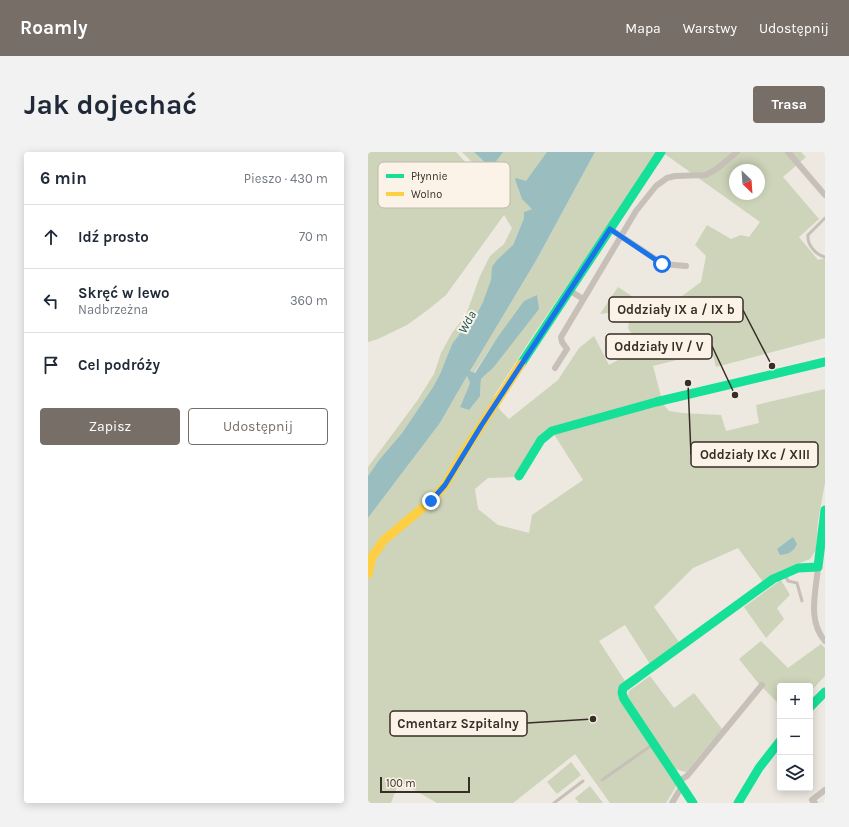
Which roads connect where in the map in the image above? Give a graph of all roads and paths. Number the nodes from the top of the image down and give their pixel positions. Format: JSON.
{"nodes":[{"id":1,"x":661,"y":152,"type":"edge"},
{"id":2,"x":737,"y":152,"type":"edge"},
{"id":3,"x":788,"y":152,"type":"edge"},
{"id":4,"x":825,"y":195,"type":"edge"},
{"id":5,"x":825,"y":218,"type":"edge"},
{"id":6,"x":610,"y":229,"type":"junction"},
{"id":7,"x":621,"y":236,"type":"junction"},
{"id":8,"x":825,"y":257,"type":"edge"},
{"id":9,"x":686,"y":266,"type":"dead end"},
{"id":10,"x":570,"y":290,"type":"junction"},
{"id":11,"x":583,"y":299,"type":"junction"},
{"id":12,"x":825,"y":362,"type":"edge"},
{"id":13,"x":555,"y":368,"type":"dead end"},
{"id":14,"x":519,"y":476,"type":"dead end"},
{"id":15,"x":825,"y":510,"type":"edge"},
{"id":16,"x":818,"y":567,"type":"junction"},
{"id":17,"x":784,"y":573,"type":"junction"},
{"id":18,"x":368,"y":574,"type":"edge"},
{"id":19,"x":802,"y":601,"type":"dead end"},
{"id":20,"x":825,"y":629,"type":"edge"},
{"id":21,"x":819,"y":632,"type":"junction"},
{"id":22,"x":825,"y":641,"type":"edge"},
{"id":23,"x":762,"y":685,"type":"dead end"},
{"id":24,"x":825,"y":692,"type":"edge"},
{"id":25,"x":813,"y":704,"type":"edge"},
{"id":26,"x":654,"y":744,"type":"junction"},
{"id":27,"x":777,"y":745,"type":"edge"},
{"id":28,"x":602,"y":780,"type":"dead end"},
{"id":29,"x":583,"y":781,"type":"dead end"},
{"id":30,"x":681,"y":784,"type":"junction"},
{"id":31,"x":825,"y":790,"type":"edge"},
{"id":32,"x":814,"y":801,"type":"edge"},
{"id":33,"x":554,"y":803,"type":"edge"},
{"id":34,"x":672,"y":803,"type":"edge"},
{"id":35,"x":693,"y":803,"type":"edge"},
{"id":36,"x":738,"y":803,"type":"edge"}],
"edges":[{"from":1,"to":6,"type":"street"},
{"from":2,"to":7,"type":"street"},
{"from":3,"to":4,"type":"street"},
{"from":5,"to":8,"type":"lane"},
{"from":6,"to":7,"type":"street"},
{"from":6,"to":10,"type":"street"},
{"from":7,"to":9,"type":"street"},
{"from":7,"to":11,"type":"street"},
{"from":10,"to":11,"type":"street"},
{"from":10,"to":18,"type":"street"},
{"from":11,"to":13,"type":"street"},
{"from":12,"to":14,"type":"street"},
{"from":15,"to":16,"type":"street"},
{"from":16,"to":17,"type":"street"},
{"from":16,"to":21,"type":"street"},
{"from":17,"to":19,"type":"lane"},
{"from":17,"to":26,"type":"street"},
{"from":20,"to":21,"type":"street"},
{"from":21,"to":22,"type":"street"},
{"from":23,"to":30,"type":"street"},
{"from":24,"to":25,"type":"street"},
{"from":26,"to":28,"type":"lane"},
{"from":26,"to":30,"type":"street"},
{"from":27,"to":36,"type":"street"},
{"from":29,"to":33,"type":"lane"},
{"from":30,"to":34,"type":"street"},
{"from":30,"to":35,"type":"street"},
{"from":31,"to":32,"type":"street"}]}
